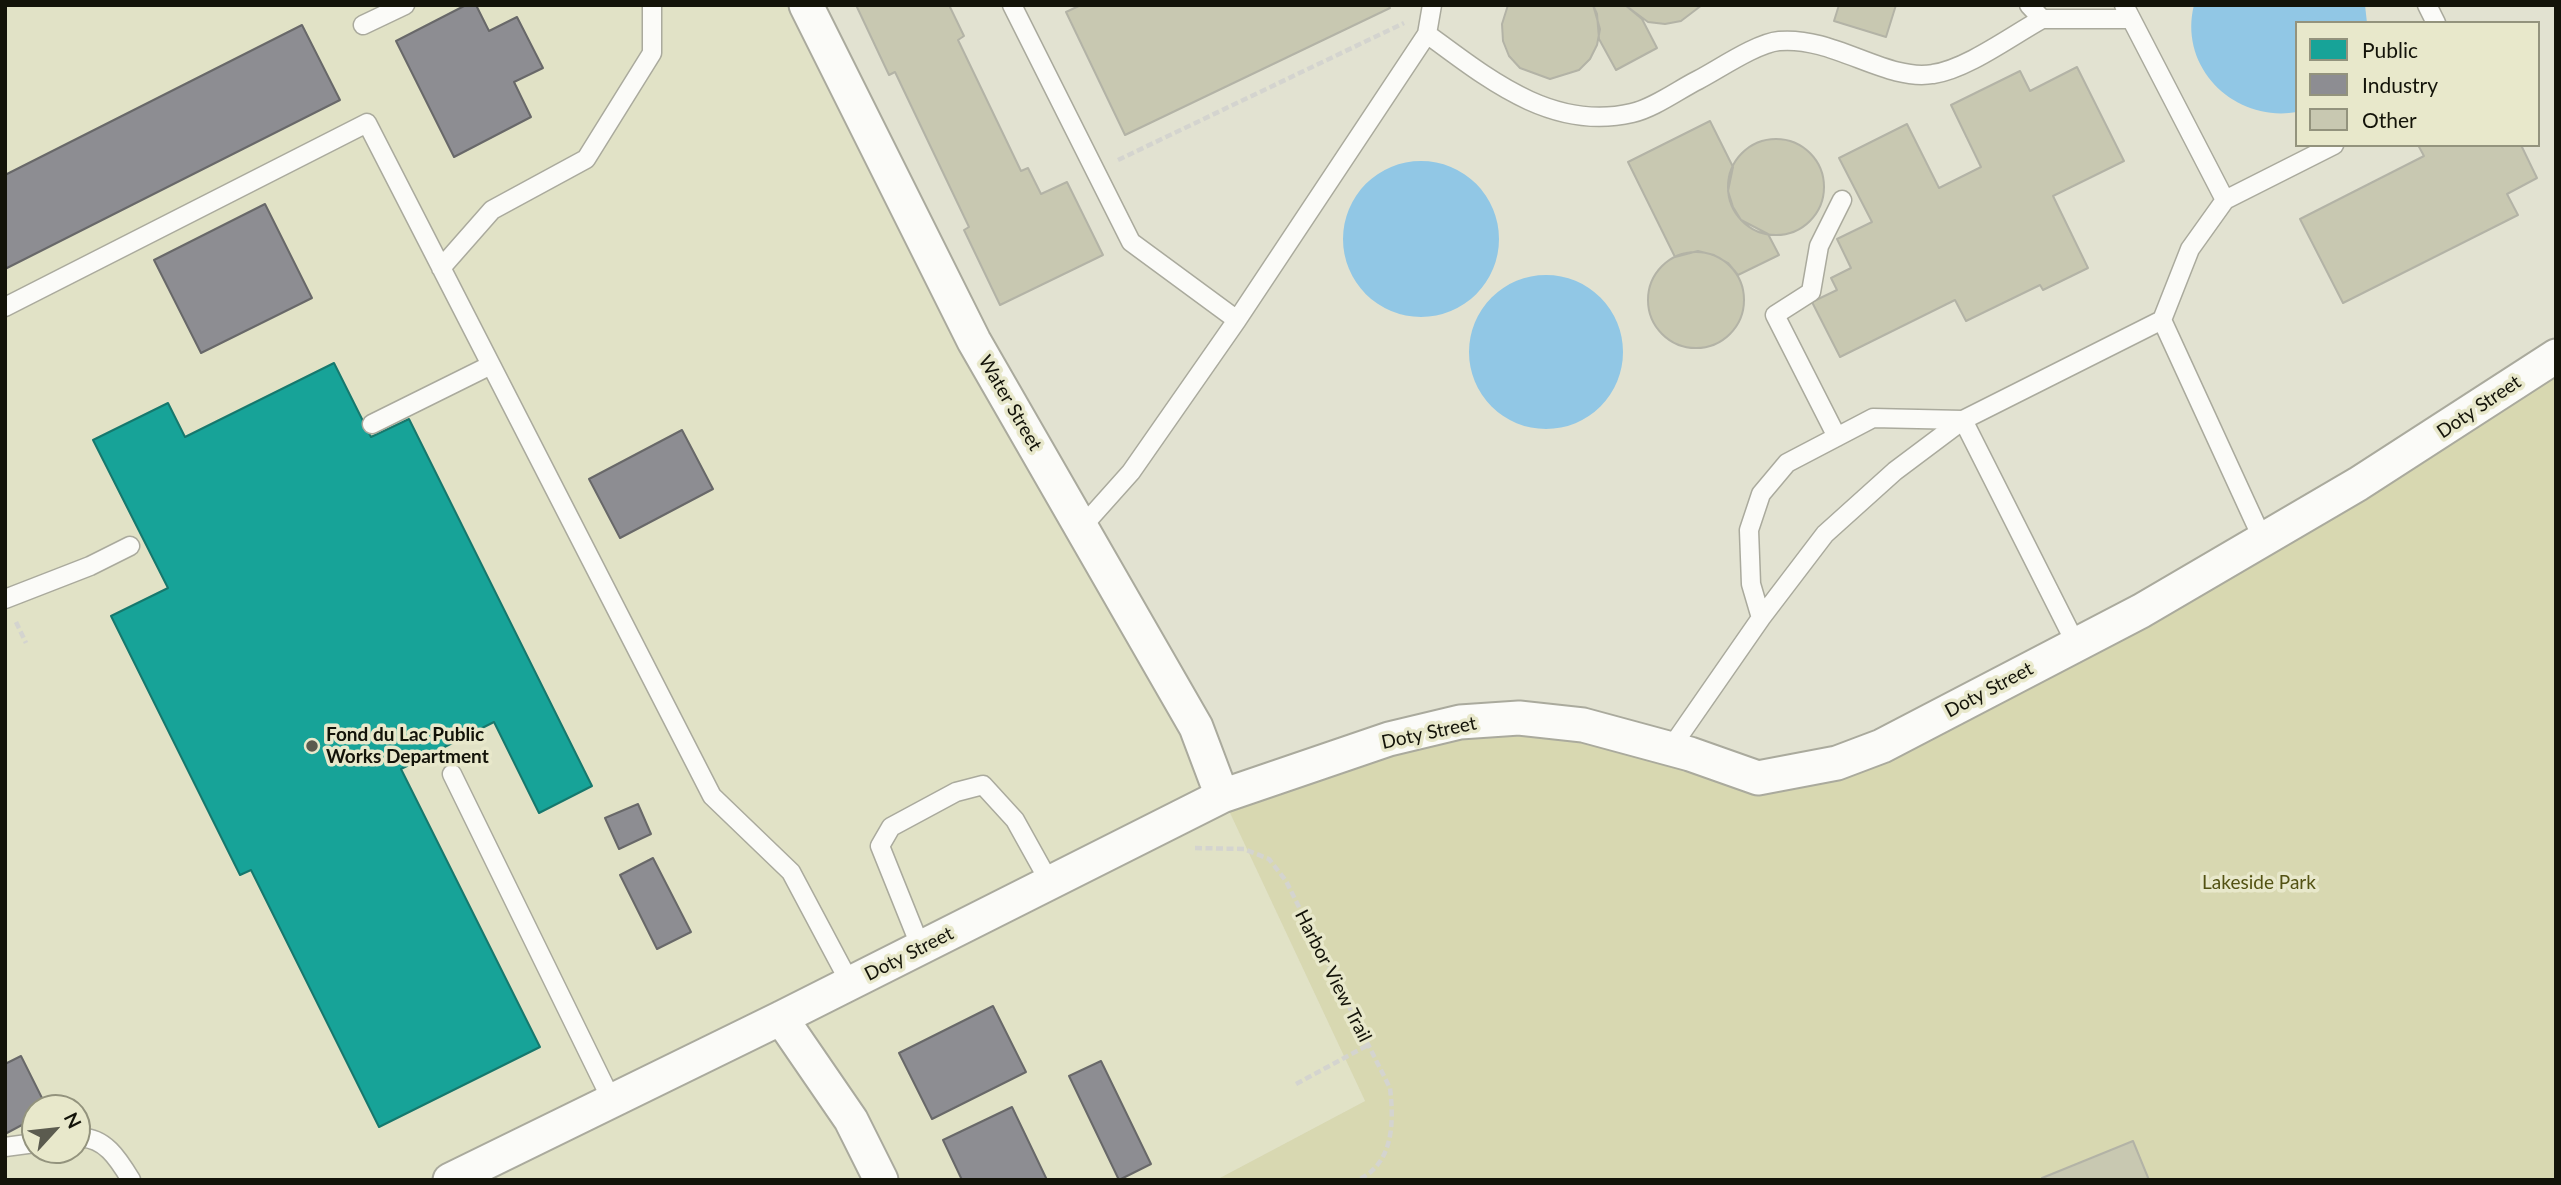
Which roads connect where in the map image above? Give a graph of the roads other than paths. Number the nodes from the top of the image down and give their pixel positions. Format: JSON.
{"nodes":[{"id":1,"x":405,"y":5,"type":"edge"},
{"id":2,"x":652,"y":5,"type":"edge"},
{"id":3,"x":806,"y":5,"type":"edge"},
{"id":4,"x":1012,"y":5,"type":"edge"},
{"id":5,"x":2029,"y":5,"type":"edge"},
{"id":6,"x":2427,"y":5,"type":"edge"},
{"id":7,"x":1431,"y":8,"type":"edge"},
{"id":8,"x":2127,"y":12,"type":"edge"},
{"id":9,"x":2042,"y":19,"type":"junction"},
{"id":10,"x":2436,"y":21,"type":"edge"},
{"id":11,"x":363,"y":25,"type":"dead end"},
{"id":12,"x":1427,"y":34,"type":"junction"},
{"id":13,"x":2330,"y":147,"type":"edge"},
{"id":14,"x":1842,"y":200,"type":"dead end"},
{"id":15,"x":2225,"y":200,"type":"junction"},
{"id":16,"x":441,"y":268,"type":"junction"},
{"id":17,"x":5,"y":307,"type":"edge"},
{"id":18,"x":1237,"y":320,"type":"junction"},
{"id":19,"x":2162,"y":320,"type":"junction"},
{"id":20,"x":2556,"y":356,"type":"edge"},
{"id":21,"x":491,"y":365,"type":"junction"},
{"id":22,"x":1963,"y":420,"type":"junction"},
{"id":23,"x":372,"y":424,"type":"dead end"},
{"id":24,"x":1837,"y":437,"type":"junction"},
{"id":25,"x":1081,"y":528,"type":"junction"},
{"id":26,"x":2263,"y":540,"type":"junction"},
{"id":27,"x":130,"y":546,"type":"dead end"},
{"id":28,"x":5,"y":599,"type":"edge"},
{"id":29,"x":1761,"y":618,"type":"junction"},
{"id":30,"x":2076,"y":644,"type":"junction"},
{"id":31,"x":1670,"y":749,"type":"junction"},
{"id":32,"x":452,"y":774,"type":"dead end"},
{"id":33,"x":1222,"y":796,"type":"junction"},
{"id":34,"x":1049,"y":883,"type":"junction"},
{"id":35,"x":921,"y":948,"type":"junction"},
{"id":36,"x":850,"y":983,"type":"junction"},
{"id":37,"x":781,"y":1018,"type":"junction"},
{"id":38,"x":612,"y":1101,"type":"junction"},
{"id":39,"x":91,"y":1141,"type":"edge"},
{"id":40,"x":131,"y":1180,"type":"edge"},
{"id":41,"x":450,"y":1180,"type":"edge"},
{"id":42,"x":881,"y":1180,"type":"edge"}],
"edges":[{"from":1,"to":11,"type":"lane"},
{"from":2,"to":16,"type":"lane"},
{"from":3,"to":25,"type":"street","name":"Water Street"},
{"from":4,"to":18,"type":"lane"},
{"from":5,"to":9,"type":"lane"},
{"from":6,"to":10,"type":"lane"},
{"from":7,"to":12,"type":"lane"},
{"from":8,"to":9,"type":"lane"},
{"from":8,"to":15,"type":"lane"},
{"from":9,"to":12,"type":"lane"},
{"from":12,"to":18,"type":"lane"},
{"from":13,"to":15,"type":"lane"},
{"from":14,"to":24,"type":"lane"},
{"from":15,"to":19,"type":"lane"},
{"from":16,"to":17,"type":"lane"},
{"from":16,"to":21,"type":"lane"},
{"from":18,"to":25,"type":"lane"},
{"from":19,"to":22,"type":"lane"},
{"from":19,"to":26,"type":"lane"},
{"from":20,"to":26,"type":"street","name":"Doty Street"},
{"from":21,"to":23,"type":"lane"},
{"from":21,"to":36,"type":"lane"},
{"from":22,"to":24,"type":"lane"},
{"from":22,"to":29,"type":"lane"},
{"from":22,"to":30,"type":"lane"},
{"from":24,"to":29,"type":"lane"},
{"from":25,"to":33,"type":"street","name":"Water Street"},
{"from":26,"to":30,"type":"street","name":"Doty Street"},
{"from":27,"to":28,"type":"lane"},
{"from":29,"to":31,"type":"lane"},
{"from":30,"to":31,"type":"street","name":"Doty Street"},
{"from":31,"to":33,"type":"street","name":"Doty Street"},
{"from":32,"to":38,"type":"lane"},
{"from":33,"to":34,"type":"street","name":"Doty Street"},
{"from":34,"to":35,"type":"street","name":"Doty Street"},
{"from":34,"to":35,"type":"lane"},
{"from":35,"to":36,"type":"street","name":"Doty Street"},
{"from":36,"to":37,"type":"street","name":"Doty Street"},
{"from":37,"to":38,"type":"street","name":"Doty Street"},
{"from":37,"to":42,"type":"street"},
{"from":38,"to":41,"type":"street","name":"Doty Street"},
{"from":39,"to":40,"type":"lane"}]}
